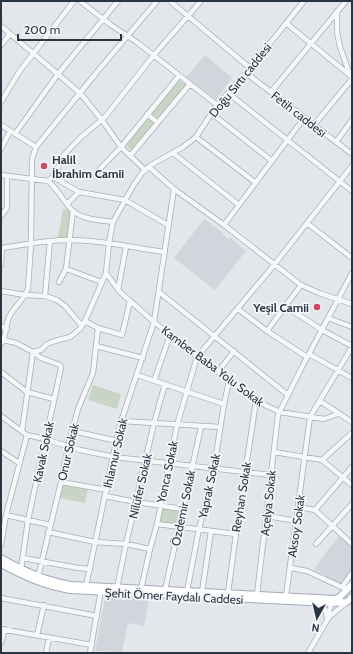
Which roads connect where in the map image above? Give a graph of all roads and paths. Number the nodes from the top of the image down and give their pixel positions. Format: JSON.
{"nodes":[{"id":1,"x":74,"y":1,"type":"edge"},
{"id":2,"x":80,"y":1,"type":"edge"},
{"id":3,"x":118,"y":1,"type":"edge"},
{"id":4,"x":157,"y":1,"type":"edge"},
{"id":5,"x":170,"y":1,"type":"edge"},
{"id":6,"x":201,"y":1,"type":"edge"},
{"id":7,"x":304,"y":1,"type":"edge"},
{"id":8,"x":346,"y":1,"type":"edge"},
{"id":9,"x":337,"y":11,"type":"junction"},
{"id":10,"x":189,"y":16,"type":"junction"},
{"id":11,"x":103,"y":19,"type":"junction"},
{"id":12,"x":286,"y":23,"type":"junction"},
{"id":13,"x":1,"y":26,"type":"edge"},
{"id":14,"x":10,"y":34,"type":"junction"},
{"id":15,"x":127,"y":36,"type":"junction"},
{"id":16,"x":311,"y":43,"type":"junction"},
{"id":17,"x":1,"y":45,"type":"edge"},
{"id":18,"x":34,"y":53,"type":"junction"},
{"id":19,"x":153,"y":56,"type":"junction"},
{"id":20,"x":250,"y":68,"type":"junction"},
{"id":21,"x":246,"y":73,"type":"junction"},
{"id":22,"x":58,"y":74,"type":"junction"},
{"id":23,"x":179,"y":76,"type":"junction"},
{"id":24,"x":351,"y":77,"type":"edge"},
{"id":25,"x":190,"y":84,"type":"junction"},
{"id":26,"x":271,"y":92,"type":"junction"},
{"id":27,"x":80,"y":93,"type":"junction"},
{"id":28,"x":228,"y":93,"type":"junction"},
{"id":29,"x":3,"y":94,"type":"edge"},
{"id":30,"x":1,"y":102,"type":"edge"},
{"id":31,"x":217,"y":105,"type":"junction"},
{"id":32,"x":211,"y":113,"type":"junction"},
{"id":33,"x":148,"y":114,"type":"junction"},
{"id":34,"x":304,"y":118,"type":"junction"},
{"id":35,"x":102,"y":120,"type":"junction"},
{"id":36,"x":352,"y":120,"type":"edge"},
{"id":37,"x":157,"y":122,"type":"junction"},
{"id":38,"x":1,"y":125,"type":"edge"},
{"id":39,"x":314,"y":125,"type":"junction"},
{"id":40,"x":10,"y":131,"type":"junction"},
{"id":41,"x":15,"y":134,"type":"junction"},
{"id":42,"x":196,"y":137,"type":"junction"},
{"id":43,"x":288,"y":140,"type":"junction"},
{"id":44,"x":336,"y":142,"type":"junction"},
{"id":45,"x":36,"y":147,"type":"junction"},
{"id":46,"x":121,"y":147,"type":"junction"},
{"id":47,"x":1,"y":149,"type":"edge"},
{"id":48,"x":173,"y":153,"type":"junction"},
{"id":49,"x":352,"y":154,"type":"edge"},
{"id":50,"x":130,"y":156,"type":"junction"},
{"id":51,"x":272,"y":161,"type":"junction"},
{"id":52,"x":352,"y":166,"type":"edge"},
{"id":53,"x":147,"y":169,"type":"junction"},
{"id":54,"x":98,"y":171,"type":"dead end"},
{"id":55,"x":1,"y":175,"type":"edge"},
{"id":56,"x":8,"y":176,"type":"junction"},
{"id":57,"x":53,"y":176,"type":"junction"},
{"id":58,"x":32,"y":179,"type":"junction"},
{"id":59,"x":48,"y":181,"type":"junction"},
{"id":60,"x":340,"y":181,"type":"junction"},
{"id":61,"x":256,"y":183,"type":"junction"},
{"id":62,"x":174,"y":189,"type":"junction"},
{"id":63,"x":352,"y":191,"type":"edge"},
{"id":64,"x":79,"y":192,"type":"junction"},
{"id":65,"x":125,"y":200,"type":"junction"},
{"id":66,"x":67,"y":204,"type":"junction"},
{"id":67,"x":239,"y":205,"type":"junction"},
{"id":68,"x":73,"y":211,"type":"junction"},
{"id":69,"x":1,"y":216,"type":"edge"},
{"id":70,"x":113,"y":222,"type":"junction"},
{"id":71,"x":307,"y":223,"type":"junction"},
{"id":72,"x":168,"y":225,"type":"junction"},
{"id":73,"x":224,"y":225,"type":"junction"},
{"id":74,"x":69,"y":240,"type":"junction"},
{"id":75,"x":50,"y":241,"type":"junction"},
{"id":76,"x":31,"y":244,"type":"junction"},
{"id":77,"x":108,"y":244,"type":"junction"},
{"id":78,"x":126,"y":246,"type":"junction"},
{"id":79,"x":2,"y":248,"type":"edge"},
{"id":80,"x":165,"y":252,"type":"junction"},
{"id":81,"x":352,"y":258,"type":"edge"},
{"id":82,"x":1,"y":265,"type":"edge"},
{"id":83,"x":274,"y":265,"type":"junction"},
{"id":84,"x":66,"y":269,"type":"junction"},
{"id":85,"x":106,"y":273,"type":"junction"},
{"id":86,"x":352,"y":273,"type":"edge"},
{"id":87,"x":351,"y":279,"type":"edge"},
{"id":88,"x":59,"y":282,"type":"dead end"},
{"id":89,"x":102,"y":282,"type":"junction"},
{"id":90,"x":301,"y":285,"type":"junction"},
{"id":91,"x":118,"y":290,"type":"junction"},
{"id":92,"x":1,"y":291,"type":"edge"},
{"id":93,"x":159,"y":292,"type":"junction"},
{"id":94,"x":26,"y":295,"type":"junction"},
{"id":95,"x":46,"y":296,"type":"junction"},
{"id":96,"x":338,"y":299,"type":"junction"},
{"id":97,"x":130,"y":301,"type":"junction"},
{"id":98,"x":352,"y":304,"type":"edge"},
{"id":99,"x":285,"y":306,"type":"junction"},
{"id":100,"x":238,"y":309,"type":"junction"},
{"id":101,"x":328,"y":318,"type":"junction"},
{"id":102,"x":85,"y":321,"type":"junction"},
{"id":103,"x":154,"y":322,"type":"junction"},
{"id":104,"x":1,"y":326,"type":"edge"},
{"id":105,"x":82,"y":326,"type":"junction"},
{"id":106,"x":352,"y":327,"type":"edge"},
{"id":107,"x":98,"y":328,"type":"junction"},
{"id":108,"x":7,"y":329,"type":"junction"},
{"id":109,"x":322,"y":330,"type":"junction"},
{"id":110,"x":267,"y":331,"type":"junction"},
{"id":111,"x":170,"y":335,"type":"junction"},
{"id":112,"x":215,"y":335,"type":"junction"},
{"id":113,"x":3,"y":342,"type":"edge"},
{"id":114,"x":96,"y":346,"type":"junction"},
{"id":115,"x":352,"y":347,"type":"edge"},
{"id":116,"x":234,"y":351,"type":"junction"},
{"id":117,"x":33,"y":352,"type":"junction"},
{"id":118,"x":308,"y":356,"type":"junction"},
{"id":119,"x":197,"y":357,"type":"junction"},
{"id":120,"x":143,"y":358,"type":"junction"},
{"id":121,"x":338,"y":370,"type":"junction"},
{"id":122,"x":1,"y":372,"type":"edge"},
{"id":123,"x":218,"y":372,"type":"junction"},
{"id":124,"x":137,"y":375,"type":"junction"},
{"id":125,"x":352,"y":378,"type":"edge"},
{"id":126,"x":154,"y":381,"type":"junction"},
{"id":127,"x":229,"y":381,"type":"junction"},
{"id":128,"x":165,"y":384,"type":"junction"},
{"id":129,"x":187,"y":391,"type":"junction"},
{"id":130,"x":27,"y":392,"type":"junction"},
{"id":131,"x":288,"y":394,"type":"junction"},
{"id":132,"x":54,"y":399,"type":"junction"},
{"id":133,"x":256,"y":401,"type":"junction"},
{"id":134,"x":320,"y":401,"type":"junction"},
{"id":135,"x":224,"y":404,"type":"junction"},
{"id":136,"x":280,"y":412,"type":"junction"},
{"id":137,"x":338,"y":414,"type":"junction"},
{"id":138,"x":1,"y":416,"type":"edge"},
{"id":139,"x":310,"y":417,"type":"junction"},
{"id":140,"x":122,"y":421,"type":"junction"},
{"id":141,"x":352,"y":422,"type":"edge"},
{"id":142,"x":154,"y":423,"type":"junction"},
{"id":143,"x":177,"y":425,"type":"junction"},
{"id":144,"x":201,"y":426,"type":"junction"},
{"id":145,"x":220,"y":427,"type":"junction"},
{"id":146,"x":22,"y":431,"type":"junction"},
{"id":147,"x":73,"y":431,"type":"junction"},
{"id":148,"x":352,"y":434,"type":"edge"},
{"id":149,"x":27,"y":435,"type":"junction"},
{"id":150,"x":45,"y":439,"type":"junction"},
{"id":151,"x":117,"y":441,"type":"junction"},
{"id":152,"x":68,"y":446,"type":"junction"},
{"id":153,"x":1,"y":450,"type":"edge"},
{"id":154,"x":274,"y":452,"type":"junction"},
{"id":155,"x":114,"y":457,"type":"junction"},
{"id":156,"x":305,"y":457,"type":"junction"},
{"id":157,"x":146,"y":460,"type":"junction"},
{"id":158,"x":322,"y":460,"type":"junction"},
{"id":159,"x":19,"y":463,"type":"junction"},
{"id":160,"x":169,"y":463,"type":"junction"},
{"id":161,"x":193,"y":466,"type":"junction"},
{"id":162,"x":352,"y":467,"type":"edge"},
{"id":163,"x":214,"y":468,"type":"junction"},
{"id":164,"x":245,"y":472,"type":"junction"},
{"id":165,"x":270,"y":475,"type":"junction"},
{"id":166,"x":343,"y":478,"type":"junction"},
{"id":167,"x":61,"y":482,"type":"junction"},
{"id":168,"x":352,"y":485,"type":"edge"},
{"id":169,"x":107,"y":490,"type":"junction"},
{"id":170,"x":105,"y":496,"type":"junction"},
{"id":171,"x":136,"y":502,"type":"junction"},
{"id":172,"x":352,"y":504,"type":"edge"},
{"id":173,"x":160,"y":505,"type":"junction"},
{"id":174,"x":299,"y":507,"type":"junction"},
{"id":175,"x":183,"y":509,"type":"junction"},
{"id":176,"x":315,"y":510,"type":"junction"},
{"id":177,"x":6,"y":515,"type":"junction"},
{"id":178,"x":267,"y":516,"type":"junction"},
{"id":179,"x":28,"y":520,"type":"junction"},
{"id":180,"x":297,"y":521,"type":"junction"},
{"id":181,"x":157,"y":524,"type":"junction"},
{"id":182,"x":50,"y":525,"type":"junction"},
{"id":183,"x":332,"y":526,"type":"junction"},
{"id":184,"x":179,"y":527,"type":"junction"},
{"id":185,"x":199,"y":529,"type":"junction"},
{"id":186,"x":211,"y":531,"type":"junction"},
{"id":187,"x":48,"y":532,"type":"junction"},
{"id":188,"x":236,"y":534,"type":"junction"},
{"id":189,"x":95,"y":542,"type":"junction"},
{"id":190,"x":126,"y":544,"type":"junction"},
{"id":191,"x":316,"y":544,"type":"dead end"},
{"id":192,"x":352,"y":544,"type":"edge"},
{"id":193,"x":1,"y":545,"type":"edge"},
{"id":194,"x":150,"y":549,"type":"junction"},
{"id":195,"x":1,"y":558,"type":"edge"},
{"id":196,"x":23,"y":558,"type":"junction"},
{"id":197,"x":42,"y":562,"type":"junction"},
{"id":198,"x":1,"y":564,"type":"edge"},
{"id":199,"x":291,"y":568,"type":"junction"},
{"id":200,"x":21,"y":569,"type":"junction"},
{"id":201,"x":90,"y":569,"type":"junction"},
{"id":202,"x":352,"y":573,"type":"edge"},
{"id":203,"x":38,"y":577,"type":"junction"},
{"id":204,"x":352,"y":584,"type":"edge"},
{"id":205,"x":86,"y":586,"type":"junction"},
{"id":206,"x":118,"y":588,"type":"junction"},
{"id":207,"x":345,"y":588,"type":"junction"},
{"id":208,"x":141,"y":589,"type":"junction"},
{"id":209,"x":101,"y":590,"type":"junction"},
{"id":210,"x":165,"y":590,"type":"junction"},
{"id":211,"x":187,"y":591,"type":"junction"},
{"id":212,"x":202,"y":592,"type":"junction"},
{"id":213,"x":228,"y":593,"type":"junction"},
{"id":214,"x":257,"y":595,"type":"junction"},
{"id":215,"x":286,"y":596,"type":"junction"},
{"id":216,"x":1,"y":598,"type":"edge"},
{"id":217,"x":335,"y":600,"type":"junction"},
{"id":218,"x":347,"y":601,"type":"edge"},
{"id":219,"x":317,"y":603,"type":"junction"},
{"id":220,"x":44,"y":606,"type":"junction"},
{"id":221,"x":97,"y":616,"type":"junction"},
{"id":222,"x":328,"y":620,"type":"junction"},
{"id":223,"x":3,"y":629,"type":"edge"},
{"id":224,"x":37,"y":635,"type":"junction"},
{"id":225,"x":49,"y":638,"type":"junction"},
{"id":226,"x":1,"y":643,"type":"edge"},
{"id":227,"x":92,"y":645,"type":"junction"},
{"id":228,"x":46,"y":653,"type":"edge"},
{"id":229,"x":90,"y":653,"type":"edge"},
{"id":230,"x":308,"y":653,"type":"edge"}],
"edges":[{"from":1,"to":18,"type":"street"},
{"from":2,"to":11,"type":"street"},
{"from":3,"to":11,"type":"street"},
{"from":4,"to":15,"type":"street"},
{"from":5,"to":10,"type":"street"},
{"from":6,"to":10,"type":"street"},
{"from":7,"to":12,"type":"street","name":"Doğu Sırtı caddesi"},
{"from":8,"to":9,"type":"street"},
{"from":9,"to":16,"type":"street"},
{"from":9,"to":24,"type":"street"},
{"from":10,"to":19,"type":"street"},
{"from":10,"to":20,"type":"street"},
{"from":11,"to":15,"type":"street"},
{"from":11,"to":22,"type":"street"},
{"from":12,"to":16,"type":"street"},
{"from":12,"to":20,"type":"street","name":"Doğu Sırtı caddesi"},
{"from":13,"to":14,"type":"street"},
{"from":14,"to":17,"type":"street"},
{"from":14,"to":18,"type":"street"},
{"from":15,"to":19,"type":"street"},
{"from":15,"to":27,"type":"street"},
{"from":16,"to":24,"type":"street"},
{"from":16,"to":26,"type":"street"},
{"from":18,"to":22,"type":"street"},
{"from":18,"to":29,"type":"street"},
{"from":19,"to":23,"type":"street"},
{"from":19,"to":35,"type":"street"},
{"from":20,"to":21,"type":"street","name":"Doğu Sırtı caddesi"},
{"from":21,"to":26,"type":"street","name":"Fetih caddesi"},
{"from":21,"to":28,"type":"street","name":"Doğu Sırtı caddesi"},
{"from":22,"to":27,"type":"street"},
{"from":22,"to":41,"type":"street"},
{"from":23,"to":25,"type":"street"},
{"from":23,"to":33,"type":"street"},
{"from":24,"to":39,"type":"street"},
{"from":25,"to":31,"type":"street"},
{"from":25,"to":37,"type":"street"},
{"from":26,"to":34,"type":"street","name":"Fetih caddesi"},
{"from":27,"to":35,"type":"street"},
{"from":27,"to":45,"type":"street"},
{"from":28,"to":31,"type":"street","name":"Doğu Sırtı caddesi"},
{"from":28,"to":43,"type":"street"},
{"from":29,"to":30,"type":"street"},
{"from":31,"to":32,"type":"street","name":"Doğu Sırtı caddesi"},
{"from":32,"to":42,"type":"street","name":"Doğu Sırtı caddesi"},
{"from":32,"to":51,"type":"street"},
{"from":33,"to":37,"type":"street"},
{"from":33,"to":46,"type":"street"},
{"from":34,"to":39,"type":"street","name":"Fetih caddesi"},
{"from":34,"to":43,"type":"street"},
{"from":35,"to":46,"type":"street"},
{"from":35,"to":57,"type":"street"},
{"from":36,"to":44,"type":"street"},
{"from":37,"to":50,"type":"street"},
{"from":38,"to":40,"type":"street"},
{"from":39,"to":44,"type":"street","name":"Fetih caddesi"},
{"from":40,"to":41,"type":"street"},
{"from":40,"to":47,"type":"street"},
{"from":41,"to":45,"type":"street"},
{"from":42,"to":48,"type":"street","name":"Doğu Sırtı caddesi"},
{"from":42,"to":61,"type":"street"},
{"from":43,"to":51,"type":"street"},
{"from":43,"to":60,"type":"street"},
{"from":44,"to":49,"type":"street","name":"Fetih caddesi"},
{"from":45,"to":58,"type":"street"},
{"from":46,"to":50,"type":"street"},
{"from":46,"to":54,"type":"street"},
{"from":48,"to":53,"type":"street","name":"Doğu Sırtı caddesi"},
{"from":48,"to":67,"type":"street"},
{"from":50,"to":53,"type":"street"},
{"from":51,"to":61,"type":"street"},
{"from":52,"to":60,"type":"street"},
{"from":53,"to":62,"type":"street"},
{"from":53,"to":65,"type":"street","name":"Doğu Sırtı caddesi"},
{"from":55,"to":56,"type":"street"},
{"from":56,"to":58,"type":"street"},
{"from":56,"to":69,"type":"street"},
{"from":57,"to":59,"type":"street"},
{"from":57,"to":64,"type":"street"},
{"from":58,"to":59,"type":"street"},
{"from":58,"to":76,"type":"street"},
{"from":59,"to":66,"type":"street"},
{"from":60,"to":63,"type":"street"},
{"from":60,"to":71,"type":"street"},
{"from":61,"to":67,"type":"street"},
{"from":62,"to":72,"type":"street","name":"Ihlamur Sokak"},
{"from":62,"to":73,"type":"street"},
{"from":64,"to":65,"type":"street"},
{"from":64,"to":66,"type":"street"},
{"from":65,"to":70,"type":"street","name":"Doğu Sırtı caddesi"},
{"from":65,"to":72,"type":"street"},
{"from":66,"to":68,"type":"street"},
{"from":67,"to":73,"type":"street"},
{"from":68,"to":70,"type":"street"},
{"from":68,"to":74,"type":"street"},
{"from":70,"to":77,"type":"street","name":"Doğu Sırtı caddesi"},
{"from":71,"to":81,"type":"street"},
{"from":71,"to":83,"type":"street"},
{"from":72,"to":80,"type":"street","name":"Ihlamur Sokak"},
{"from":73,"to":83,"type":"street"},
{"from":74,"to":75,"type":"street"},
{"from":74,"to":77,"type":"street"},
{"from":74,"to":84,"type":"street"},
{"from":75,"to":76,"type":"street"},
{"from":75,"to":95,"type":"street"},
{"from":76,"to":79,"type":"street"},
{"from":76,"to":94,"type":"street"},
{"from":77,"to":78,"type":"street"},
{"from":77,"to":85,"type":"street","name":"Doğu Sırtı caddesi"},
{"from":78,"to":80,"type":"street"},
{"from":78,"to":91,"type":"street"},
{"from":79,"to":82,"type":"street"},
{"from":80,"to":93,"type":"street","name":"Ihlamur Sokak"},
{"from":83,"to":90,"type":"street"},
{"from":83,"to":100,"type":"street"},
{"from":84,"to":88,"type":"street"},
{"from":84,"to":89,"type":"street"},
{"from":85,"to":89,"type":"street"},
{"from":85,"to":91,"type":"street","name":"Kamber Baba Yolu Sokak"},
{"from":86,"to":87,"type":"street","name":"Açelya Sokak"},
{"from":87,"to":96,"type":"street","name":"Açelya Sokak"},
{"from":89,"to":102,"type":"street"},
{"from":90,"to":96,"type":"street"},
{"from":90,"to":99,"type":"street"},
{"from":91,"to":97,"type":"street","name":"Kamber Baba Yolu Sokak"},
{"from":92,"to":94,"type":"street"},
{"from":93,"to":103,"type":"street","name":"Ihlamur Sokak"},
{"from":93,"to":112,"type":"street"},
{"from":94,"to":95,"type":"street"},
{"from":94,"to":108,"type":"street"},
{"from":95,"to":105,"type":"street"},
{"from":96,"to":98,"type":"street"},
{"from":96,"to":101,"type":"street","name":"Açelya Sokak"},
{"from":97,"to":103,"type":"street","name":"Kamber Baba Yolu Sokak"},
{"from":97,"to":107,"type":"street"},
{"from":99,"to":109,"type":"street"},
{"from":99,"to":110,"type":"street"},
{"from":100,"to":110,"type":"street"},
{"from":100,"to":112,"type":"street"},
{"from":101,"to":106,"type":"street"},
{"from":101,"to":109,"type":"street","name":"Açelya Sokak"},
{"from":102,"to":105,"type":"street"},
{"from":102,"to":107,"type":"street"},
{"from":103,"to":111,"type":"street","name":"Kamber Baba Yolu Sokak"},
{"from":103,"to":120,"type":"street","name":"Ihlamur Sokak"},
{"from":104,"to":108,"type":"street"},
{"from":105,"to":117,"type":"street"},
{"from":107,"to":114,"type":"street","name":"Onur Sokak"},
{"from":108,"to":113,"type":"street"},
{"from":109,"to":115,"type":"street"},
{"from":109,"to":118,"type":"street","name":"Açelya Sokak"},
{"from":110,"to":118,"type":"street"},
{"from":111,"to":119,"type":"street","name":"Kamber Baba Yolu Sokak"},
{"from":111,"to":126,"type":"street"},
{"from":112,"to":116,"type":"street"},
{"from":112,"to":119,"type":"street"},
{"from":113,"to":117,"type":"street"},
{"from":114,"to":120,"type":"street"},
{"from":114,"to":147,"type":"street","name":"Onur Sokak"},
{"from":115,"to":121,"type":"street"},
{"from":116,"to":123,"type":"street"},
{"from":116,"to":131,"type":"street"},
{"from":117,"to":130,"type":"street"},
{"from":117,"to":132,"type":"street","name":"Kavak Sokak"},
{"from":118,"to":121,"type":"street"},
{"from":118,"to":131,"type":"street","name":"Açelya Sokak"},
{"from":119,"to":123,"type":"street","name":"Kamber Baba Yolu Sokak"},
{"from":119,"to":129,"type":"street","name":"Yonca Sokak"},
{"from":120,"to":124,"type":"street","name":"Ihlamur Sokak"},
{"from":121,"to":125,"type":"street"},
{"from":121,"to":134,"type":"street"},
{"from":122,"to":130,"type":"street"},
{"from":123,"to":127,"type":"street","name":"Kamber Baba Yolu Sokak"},
{"from":124,"to":126,"type":"street"},
{"from":124,"to":140,"type":"street","name":"Ihlamur Sokak"},
{"from":126,"to":128,"type":"street"},
{"from":127,"to":133,"type":"street","name":"Kamber Baba Yolu Sokak"},
{"from":127,"to":135,"type":"street","name":"Yaprak Sokak"},
{"from":128,"to":129,"type":"street"},
{"from":128,"to":142,"type":"street","name":"Nilüfer Sokak"},
{"from":129,"to":135,"type":"street"},
{"from":129,"to":143,"type":"street","name":"Yonca Sokak"},
{"from":130,"to":132,"type":"street"},
{"from":130,"to":146,"type":"street"},
{"from":131,"to":136,"type":"street","name":"Açelya Sokak"},
{"from":132,"to":150,"type":"street","name":"Kavak Sokak"},
{"from":133,"to":136,"type":"street","name":"Kamber Baba Yolu Sokak"},
{"from":133,"to":164,"type":"street","name":"Reyhan Sokak"},
{"from":134,"to":137,"type":"street"},
{"from":134,"to":139,"type":"street"},
{"from":135,"to":145,"type":"street","name":"Yaprak Sokak"},
{"from":136,"to":139,"type":"street","name":"Kamber Baba Yolu Sokak"},
{"from":136,"to":154,"type":"street","name":"Açelya Sokak"},
{"from":137,"to":139,"type":"street","name":"Kamber Baba Yolu Sokak"},
{"from":137,"to":141,"type":"street"},
{"from":138,"to":146,"type":"street"},
{"from":139,"to":156,"type":"street","name":"Aksoy Sokak"},
{"from":140,"to":142,"type":"street"},
{"from":140,"to":151,"type":"street","name":"Ihlamur Sokak"},
{"from":142,"to":143,"type":"street"},
{"from":142,"to":157,"type":"street","name":"Nilüfer Sokak"},
{"from":143,"to":144,"type":"street"},
{"from":143,"to":160,"type":"street","name":"Yonca Sokak"},
{"from":144,"to":145,"type":"street"},
{"from":144,"to":161,"type":"street","name":"Özdemir Sokak"},
{"from":145,"to":163,"type":"street","name":"Yaprak Sokak"},
{"from":146,"to":149,"type":"street"},
{"from":147,"to":151,"type":"street"},
{"from":147,"to":152,"type":"street","name":"Onur Sokak"},
{"from":148,"to":158,"type":"street"},
{"from":149,"to":150,"type":"street"},
{"from":149,"to":159,"type":"street"},
{"from":150,"to":152,"type":"street"},
{"from":150,"to":179,"type":"street","name":"Kavak Sokak"},
{"from":151,"to":155,"type":"street","name":"Ihlamur Sokak"},
{"from":152,"to":155,"type":"street"},
{"from":152,"to":167,"type":"street","name":"Onur Sokak"},
{"from":153,"to":159,"type":"street"},
{"from":154,"to":156,"type":"street"},
{"from":154,"to":165,"type":"street","name":"Açelya Sokak"},
{"from":155,"to":157,"type":"street"},
{"from":155,"to":169,"type":"street","name":"Ihlamur Sokak"},
{"from":156,"to":158,"type":"street"},
{"from":156,"to":174,"type":"street","name":"Aksoy Sokak"},
{"from":157,"to":160,"type":"street"},
{"from":157,"to":171,"type":"street","name":"Nilüfer Sokak"},
{"from":158,"to":166,"type":"street"},
{"from":159,"to":177,"type":"street"},
{"from":160,"to":161,"type":"street"},
{"from":160,"to":173,"type":"street","name":"Yonca Sokak"},
{"from":161,"to":163,"type":"street"},
{"from":161,"to":175,"type":"street","name":"Özdemir Sokak"},
{"from":162,"to":166,"type":"street"},
{"from":163,"to":164,"type":"street"},
{"from":163,"to":185,"type":"street","name":"Yaprak Sokak"},
{"from":164,"to":165,"type":"street"},
{"from":164,"to":188,"type":"street","name":"Reyhan Sokak"},
{"from":165,"to":178,"type":"street","name":"Açelya Sokak"},
{"from":166,"to":168,"type":"street"},
{"from":166,"to":176,"type":"street"},
{"from":167,"to":169,"type":"street"},
{"from":167,"to":182,"type":"street","name":"Onur Sokak"},
{"from":169,"to":170,"type":"street","name":"Ihlamur Sokak"},
{"from":170,"to":171,"type":"street"},
{"from":170,"to":189,"type":"street","name":"Ihlamur Sokak"},
{"from":171,"to":173,"type":"street"},
{"from":171,"to":190,"type":"street","name":"Nilüfer Sokak"},
{"from":172,"to":183,"type":"street"},
{"from":173,"to":175,"type":"street"},
{"from":173,"to":181,"type":"street","name":"Yonca Sokak"},
{"from":174,"to":176,"type":"street"},
{"from":174,"to":180,"type":"street","name":"Aksoy Sokak"},
{"from":175,"to":184,"type":"street","name":"Özdemir Sokak"},
{"from":176,"to":183,"type":"street"},
{"from":177,"to":179,"type":"street"},
{"from":177,"to":193,"type":"street"},
{"from":178,"to":180,"type":"street"},
{"from":178,"to":214,"type":"street","name":"Açelya Sokak"},
{"from":179,"to":182,"type":"street"},
{"from":179,"to":196,"type":"street","name":"Kavak Sokak"},
{"from":180,"to":199,"type":"street","name":"Aksoy Sokak"},
{"from":181,"to":184,"type":"street"},
{"from":181,"to":194,"type":"street","name":"Yonca Sokak"},
{"from":182,"to":187,"type":"street","name":"Onur Sokak"},
{"from":183,"to":191,"type":"street"},
{"from":183,"to":192,"type":"street"},
{"from":184,"to":185,"type":"street"},
{"from":184,"to":210,"type":"street","name":"Özdemir Sokak"},
{"from":185,"to":186,"type":"street"},
{"from":185,"to":211,"type":"street","name":"Yaprak Sokak"},
{"from":186,"to":188,"type":"street"},
{"from":186,"to":212,"type":"street"},
{"from":187,"to":189,"type":"street"},
{"from":187,"to":197,"type":"street","name":"Onur Sokak"},
{"from":188,"to":213,"type":"street","name":"Reyhan Sokak"},
{"from":189,"to":190,"type":"street"},
{"from":189,"to":201,"type":"street","name":"Ihlamur Sokak"},
{"from":190,"to":194,"type":"street"},
{"from":190,"to":206,"type":"street","name":"Nilüfer Sokak"},
{"from":194,"to":208,"type":"street","name":"Yonca Sokak"},
{"from":195,"to":200,"type":"main road","name":"Şehit Ömer Faydalı Caddesi"},
{"from":196,"to":197,"type":"street"},
{"from":196,"to":200,"type":"street","name":"Kavak Sokak"},
{"from":197,"to":201,"type":"street"},
{"from":197,"to":203,"type":"street","name":"Onur Sokak"},
{"from":198,"to":209,"type":"main road","name":"Şehit Ömer Faydalı Caddesi"},
{"from":199,"to":207,"type":"street"},
{"from":199,"to":215,"type":"street","name":"Aksoy Sokak"},
{"from":200,"to":203,"type":"main road","name":"Şehit Ömer Faydalı Caddesi"},
{"from":201,"to":205,"type":"street","name":"Ihlamur Sokak"},
{"from":202,"to":207,"type":"street"},
{"from":203,"to":205,"type":"main road","name":"Şehit Ömer Faydalı Caddesi"},
{"from":204,"to":207,"type":"main road"},
{"from":205,"to":209,"type":"main road","name":"Şehit Ömer Faydalı Caddesi"},
{"from":206,"to":208,"type":"main road","name":"Şehit Ömer Faydalı Caddesi"},
{"from":206,"to":209,"type":"main road","name":"Şehit Ömer Faydalı Caddesi"},
{"from":207,"to":217,"type":"main road"},
{"from":208,"to":210,"type":"main road","name":"Şehit Ömer Faydalı Caddesi"},
{"from":209,"to":219,"type":"main road","name":"Şehit Ömer Faydalı Caddesi"},
{"from":209,"to":221,"type":"street"},
{"from":210,"to":211,"type":"main road","name":"Şehit Ömer Faydalı Caddesi"},
{"from":211,"to":212,"type":"main road","name":"Şehit Ömer Faydalı Caddesi"},
{"from":212,"to":213,"type":"main road","name":"Şehit Ömer Faydalı Caddesi"},
{"from":213,"to":214,"type":"main road","name":"Şehit Ömer Faydalı Caddesi"},
{"from":214,"to":215,"type":"main road","name":"Şehit Ömer Faydalı Caddesi"},
{"from":215,"to":217,"type":"main road","name":"Şehit Ömer Faydalı Caddesi"},
{"from":216,"to":220,"type":"street"},
{"from":217,"to":218,"type":"main road","name":"Şehit Ömer Faydalı Caddesi"},
{"from":217,"to":219,"type":"main road","name":"Şehit Ömer Faydalı Caddesi"},
{"from":217,"to":222,"type":"street"},
{"from":218,"to":222,"type":"street"},
{"from":219,"to":222,"type":"street"},
{"from":220,"to":221,"type":"street"},
{"from":220,"to":224,"type":"street"},
{"from":221,"to":227,"type":"street"},
{"from":222,"to":230,"type":"street"},
{"from":223,"to":224,"type":"street"},
{"from":223,"to":226,"type":"street"},
{"from":224,"to":225,"type":"street"},
{"from":225,"to":227,"type":"street"},
{"from":225,"to":228,"type":"street"},
{"from":227,"to":229,"type":"street"}]}
